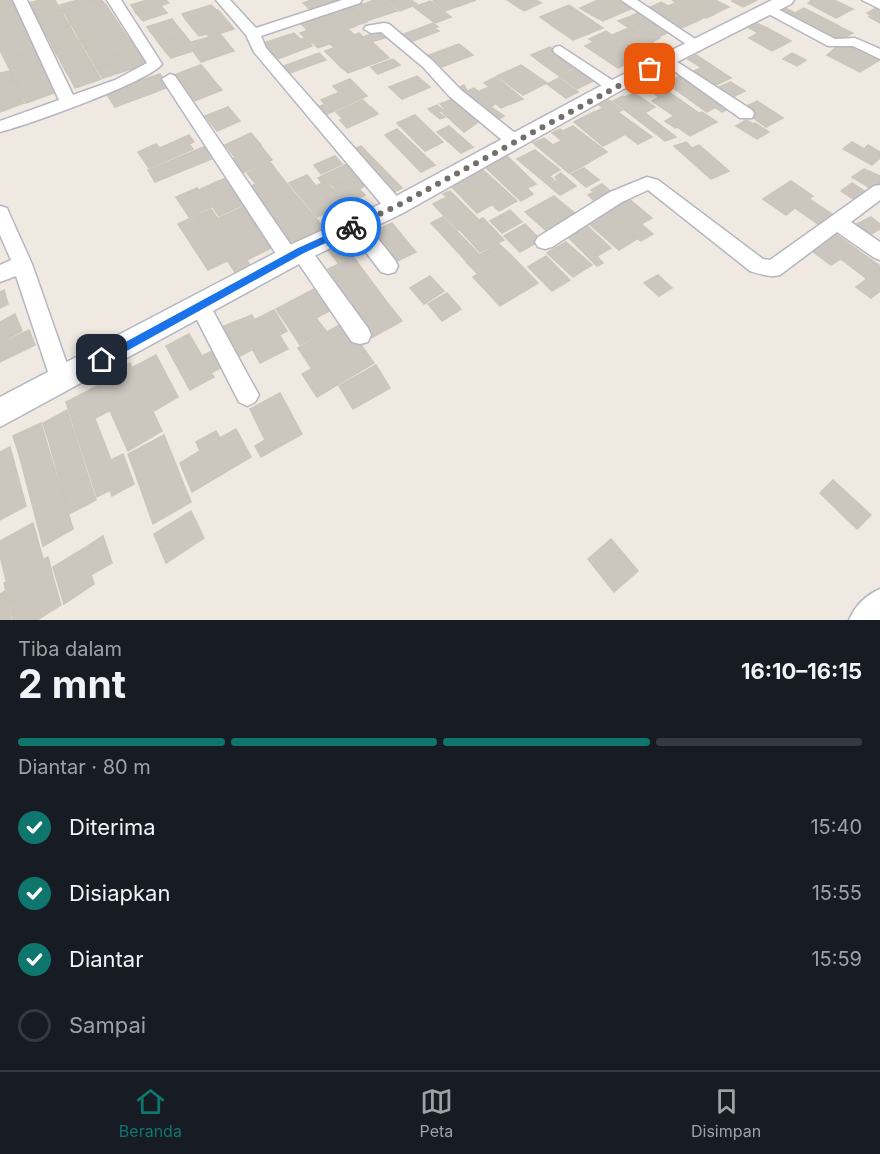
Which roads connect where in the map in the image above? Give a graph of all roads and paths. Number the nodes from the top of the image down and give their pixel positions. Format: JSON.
{"nodes":[{"id":1,"x":20,"y":0,"type":"edge"},
{"id":2,"x":114,"y":0,"type":"edge"},
{"id":3,"x":223,"y":0,"type":"edge"},
{"id":4,"x":355,"y":0,"type":"edge"},
{"id":5,"x":628,"y":0,"type":"edge"},
{"id":6,"x":869,"y":0,"type":"edge"},
{"id":7,"x":777,"y":4,"type":"edge"},
{"id":8,"x":880,"y":5,"type":"edge"},
{"id":9,"x":371,"y":29,"type":"dead end"},
{"id":10,"x":253,"y":34,"type":"junction"},
{"id":11,"x":697,"y":45,"type":"junction"},
{"id":12,"x":561,"y":50,"type":"dead end"},
{"id":13,"x":880,"y":55,"type":"edge"},
{"id":14,"x":668,"y":60,"type":"junction"},
{"id":15,"x":170,"y":79,"type":"dead end"},
{"id":16,"x":613,"y":87,"type":"junction"},
{"id":17,"x":68,"y":100,"type":"junction"},
{"id":18,"x":746,"y":114,"type":"dead end"},
{"id":19,"x":0,"y":127,"type":"edge"},
{"id":20,"x":514,"y":141,"type":"junction"},
{"id":21,"x":879,"y":194,"type":"edge"},
{"id":22,"x":395,"y":207,"type":"junction"},
{"id":23,"x":0,"y":213,"type":"edge"},
{"id":24,"x":837,"y":222,"type":"junction"},
{"id":25,"x":356,"y":225,"type":"junction"},
{"id":26,"x":545,"y":242,"type":"dead end"},
{"id":27,"x":880,"y":252,"type":"edge"},
{"id":28,"x":295,"y":254,"type":"junction"},
{"id":29,"x":22,"y":264,"type":"junction"},
{"id":30,"x":388,"y":266,"type":"dead end"},
{"id":31,"x":0,"y":274,"type":"edge"},
{"id":32,"x":200,"y":306,"type":"junction"},
{"id":33,"x":360,"y":335,"type":"dead end"},
{"id":34,"x":62,"y":381,"type":"junction"},
{"id":35,"x":247,"y":395,"type":"dead end"},
{"id":36,"x":0,"y":413,"type":"edge"},
{"id":37,"x":880,"y":603,"type":"edge"},
{"id":38,"x":863,"y":620,"type":"edge"}],
"edges":[{"from":1,"to":17,"type":"street"},
{"from":2,"to":17,"type":"street"},
{"from":3,"to":10,"type":"street"},
{"from":4,"to":10,"type":"street"},
{"from":5,"to":11,"type":"street"},
{"from":6,"to":8,"type":"street"},
{"from":7,"to":11,"type":"street"},
{"from":7,"to":13,"type":"street"},
{"from":9,"to":20,"type":"street"},
{"from":10,"to":22,"type":"street"},
{"from":11,"to":14,"type":"street"},
{"from":12,"to":16,"type":"street"},
{"from":14,"to":16,"type":"street"},
{"from":14,"to":18,"type":"street"},
{"from":15,"to":28,"type":"street"},
{"from":16,"to":20,"type":"street"},
{"from":17,"to":19,"type":"street"},
{"from":20,"to":22,"type":"street"},
{"from":21,"to":24,"type":"street"},
{"from":22,"to":25,"type":"street"},
{"from":23,"to":29,"type":"street"},
{"from":24,"to":26,"type":"street"},
{"from":24,"to":27,"type":"street"},
{"from":25,"to":28,"type":"street"},
{"from":25,"to":30,"type":"street"},
{"from":28,"to":32,"type":"street"},
{"from":28,"to":33,"type":"street"},
{"from":29,"to":31,"type":"street"},
{"from":29,"to":34,"type":"street"},
{"from":32,"to":34,"type":"street"},
{"from":32,"to":35,"type":"street"},
{"from":34,"to":36,"type":"street"},
{"from":37,"to":38,"type":"street"}]}
